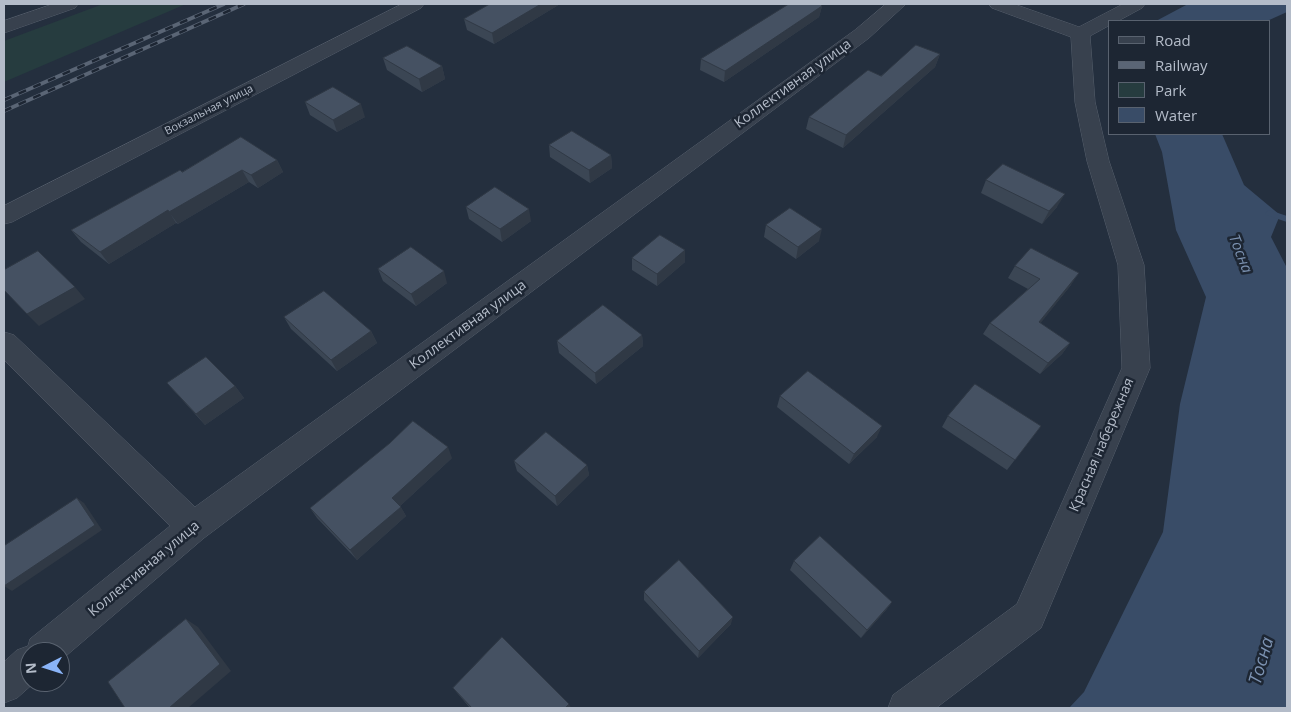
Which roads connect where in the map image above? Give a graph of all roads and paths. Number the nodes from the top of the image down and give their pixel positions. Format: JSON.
{"nodes":[{"id":1,"x":69,"y":4,"type":"edge"},
{"id":2,"x":415,"y":4,"type":"edge"},
{"id":3,"x":896,"y":4,"type":"edge"},
{"id":4,"x":998,"y":4,"type":"edge"},
{"id":5,"x":1136,"y":4,"type":"edge"},
{"id":6,"x":4,"y":28,"type":"edge"},
{"id":7,"x":1080,"y":34,"type":"junction"},
{"id":8,"x":4,"y":216,"type":"edge"},
{"id":9,"x":4,"y":343,"type":"edge"},
{"id":10,"x":193,"y":528,"type":"junction"},
{"id":11,"x":55,"y":642,"type":"edge"},
{"id":12,"x":20,"y":671,"type":"edge"},
{"id":13,"x":4,"y":685,"type":"edge"},
{"id":14,"x":906,"y":708,"type":"edge"}],
"edges":[{"from":1,"to":6,"type":"street"},
{"from":2,"to":8,"type":"street","name":"Вокзальная улица"},
{"from":3,"to":10,"type":"street","name":"Коллективная улица"},
{"from":4,"to":7,"type":"street"},
{"from":5,"to":7,"type":"street"},
{"from":7,"to":14,"type":"street","name":"Красная набережная"},
{"from":9,"to":10,"type":"street"},
{"from":10,"to":11,"type":"street","name":"Коллективная улица"},
{"from":12,"to":13,"type":"street"}]}
